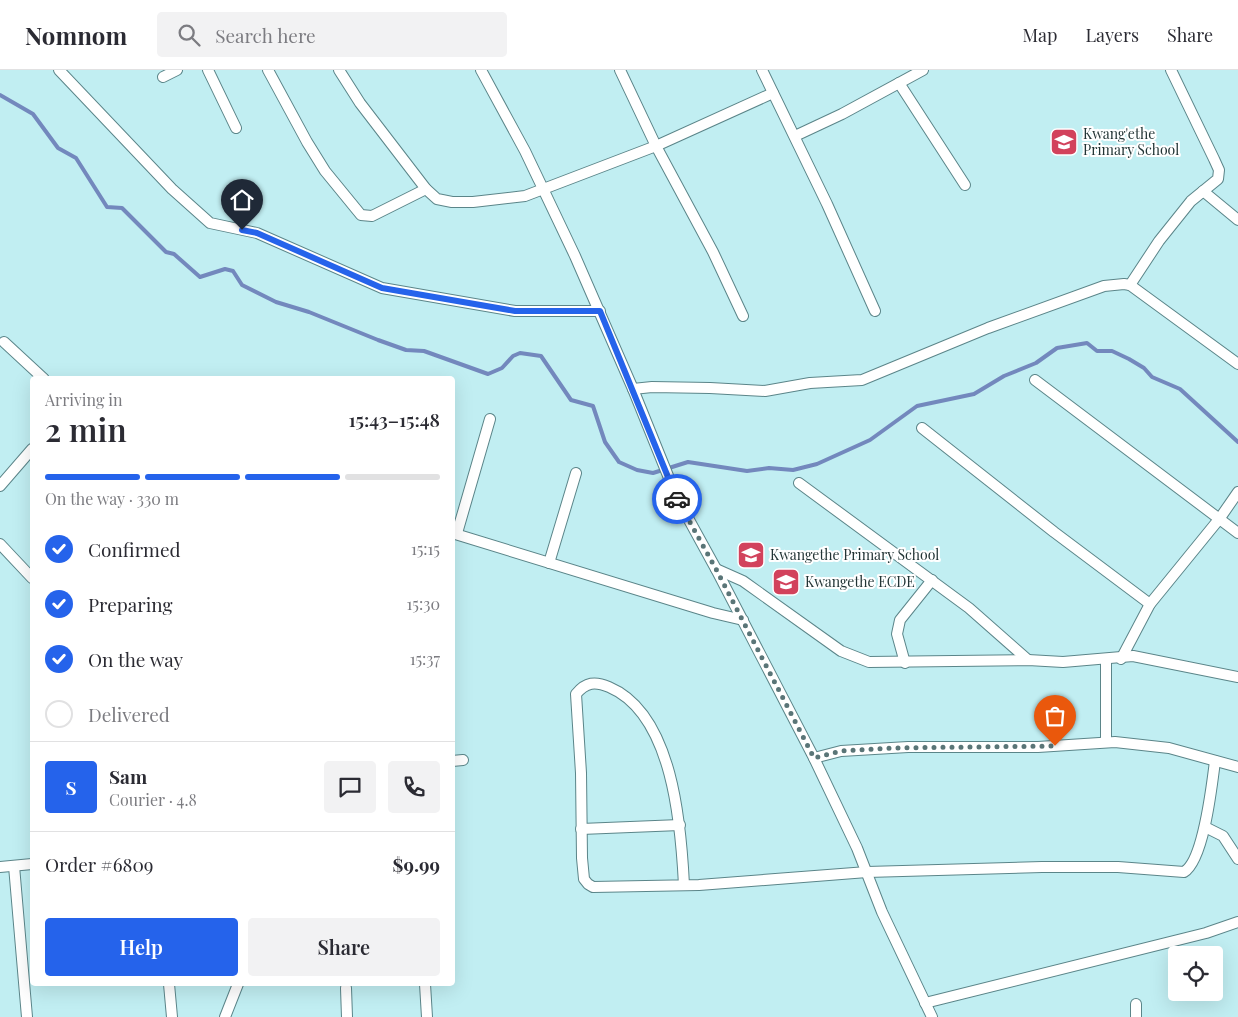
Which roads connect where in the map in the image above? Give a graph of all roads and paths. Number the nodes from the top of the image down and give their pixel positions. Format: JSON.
{"nodes":[{"id":1,"x":59,"y":70,"type":"edge"},
{"id":2,"x":177,"y":70,"type":"edge"},
{"id":3,"x":208,"y":70,"type":"edge"},
{"id":4,"x":268,"y":70,"type":"edge"},
{"id":5,"x":340,"y":70,"type":"edge"},
{"id":6,"x":481,"y":70,"type":"edge"},
{"id":7,"x":620,"y":70,"type":"edge"},
{"id":8,"x":762,"y":70,"type":"edge"},
{"id":9,"x":923,"y":70,"type":"edge"},
{"id":10,"x":1171,"y":70,"type":"edge"},
{"id":11,"x":163,"y":77,"type":"dead end"},
{"id":12,"x":902,"y":77,"type":"edge"},
{"id":13,"x":773,"y":93,"type":"junction"},
{"id":14,"x":236,"y":128,"type":"dead end"},
{"id":15,"x":795,"y":136,"type":"junction"},
{"id":16,"x":656,"y":146,"type":"junction"},
{"id":17,"x":965,"y":186,"type":"dead end"},
{"id":18,"x":426,"y":189,"type":"junction"},
{"id":19,"x":544,"y":190,"type":"junction"},
{"id":20,"x":1203,"y":191,"type":"junction"},
{"id":21,"x":1238,"y":220,"type":"edge"},
{"id":22,"x":1130,"y":285,"type":"junction"},
{"id":23,"x":600,"y":311,"type":"junction"},
{"id":24,"x":875,"y":311,"type":"dead end"},
{"id":25,"x":743,"y":316,"type":"dead end"},
{"id":26,"x":4,"y":342,"type":"dead end"},
{"id":27,"x":1238,"y":364,"type":"edge"},
{"id":28,"x":41,"y":376,"type":"edge"},
{"id":29,"x":1036,"y":380,"type":"dead end"},
{"id":30,"x":633,"y":389,"type":"junction"},
{"id":31,"x":490,"y":419,"type":"dead end"},
{"id":32,"x":922,"y":428,"type":"dead end"},
{"id":33,"x":30,"y":452,"type":"edge"},
{"id":34,"x":576,"y":473,"type":"dead end"},
{"id":35,"x":799,"y":483,"type":"dead end"},
{"id":36,"x":0,"y":486,"type":"edge"},
{"id":37,"x":1238,"y":492,"type":"edge"},
{"id":38,"x":1220,"y":518,"type":"junction"},
{"id":39,"x":455,"y":530,"type":"edge"},
{"id":40,"x":455,"y":533,"type":"edge"},
{"id":41,"x":1238,"y":533,"type":"edge"},
{"id":42,"x":0,"y":544,"type":"edge"},
{"id":43,"x":549,"y":563,"type":"junction"},
{"id":44,"x":716,"y":569,"type":"junction"},
{"id":45,"x":30,"y":576,"type":"edge"},
{"id":46,"x":932,"y":580,"type":"junction"},
{"id":47,"x":1150,"y":604,"type":"junction"},
{"id":48,"x":743,"y":620,"type":"junction"},
{"id":49,"x":1121,"y":659,"type":"junction"},
{"id":50,"x":1028,"y":660,"type":"junction"},
{"id":51,"x":1106,"y":660,"type":"junction"},
{"id":52,"x":905,"y":663,"type":"junction"},
{"id":53,"x":1238,"y":677,"type":"edge"},
{"id":54,"x":1106,"y":742,"type":"junction"},
{"id":55,"x":814,"y":758,"type":"junction"},
{"id":56,"x":1215,"y":761,"type":"junction"},
{"id":57,"x":1238,"y":766,"type":"edge"},
{"id":58,"x":680,"y":825,"type":"junction"},
{"id":59,"x":1205,"y":827,"type":"junction"},
{"id":60,"x":581,"y":829,"type":"junction"},
{"id":61,"x":1238,"y":859,"type":"edge"},
{"id":62,"x":30,"y":864,"type":"edge"},
{"id":63,"x":14,"y":866,"type":"junction"},
{"id":64,"x":0,"y":867,"type":"edge"},
{"id":65,"x":867,"y":872,"type":"junction"},
{"id":66,"x":684,"y":885,"type":"junction"},
{"id":67,"x":1238,"y":922,"type":"edge"},
{"id":68,"x":169,"y":986,"type":"edge"},
{"id":69,"x":237,"y":986,"type":"edge"},
{"id":70,"x":425,"y":986,"type":"edge"},
{"id":71,"x":346,"y":988,"type":"dead end"},
{"id":72,"x":925,"y":1003,"type":"junction"},
{"id":73,"x":1136,"y":1004,"type":"dead end"},
{"id":74,"x":27,"y":1017,"type":"edge"},
{"id":75,"x":172,"y":1017,"type":"edge"},
{"id":76,"x":225,"y":1017,"type":"edge"},
{"id":77,"x":347,"y":1017,"type":"edge"},
{"id":78,"x":427,"y":1017,"type":"edge"},
{"id":79,"x":932,"y":1017,"type":"edge"},
{"id":80,"x":1136,"y":1017,"type":"edge"}],
"edges":[{"from":1,"to":23,"type":"street"},
{"from":2,"to":11,"type":"street"},
{"from":3,"to":14,"type":"street"},
{"from":4,"to":18,"type":"street"},
{"from":5,"to":18,"type":"street"},
{"from":6,"to":19,"type":"street"},
{"from":7,"to":16,"type":"street"},
{"from":8,"to":13,"type":"street"},
{"from":9,"to":12,"type":"street"},
{"from":10,"to":20,"type":"street"},
{"from":12,"to":15,"type":"street"},
{"from":12,"to":17,"type":"street"},
{"from":13,"to":15,"type":"street"},
{"from":13,"to":16,"type":"street"},
{"from":15,"to":24,"type":"street"},
{"from":16,"to":19,"type":"street"},
{"from":16,"to":25,"type":"street"},
{"from":18,"to":19,"type":"street"},
{"from":19,"to":23,"type":"street"},
{"from":20,"to":21,"type":"street"},
{"from":20,"to":22,"type":"street"},
{"from":22,"to":27,"type":"street"},
{"from":22,"to":30,"type":"street"},
{"from":23,"to":30,"type":"street"},
{"from":26,"to":28,"type":"street"},
{"from":29,"to":38,"type":"street"},
{"from":30,"to":44,"type":"street"},
{"from":31,"to":39,"type":"street"},
{"from":32,"to":47,"type":"street"},
{"from":33,"to":36,"type":"street"},
{"from":34,"to":43,"type":"street"},
{"from":35,"to":46,"type":"street"},
{"from":37,"to":38,"type":"street"},
{"from":38,"to":41,"type":"street"},
{"from":38,"to":47,"type":"street"},
{"from":40,"to":43,"type":"street"},
{"from":42,"to":45,"type":"street"},
{"from":43,"to":48,"type":"street"},
{"from":44,"to":48,"type":"street"},
{"from":44,"to":52,"type":"street"},
{"from":46,"to":50,"type":"street"},
{"from":46,"to":52,"type":"street"},
{"from":47,"to":49,"type":"street"},
{"from":48,"to":55,"type":"street"},
{"from":49,"to":51,"type":"street"},
{"from":49,"to":53,"type":"street"},
{"from":50,"to":51,"type":"street"},
{"from":50,"to":52,"type":"street"},
{"from":51,"to":54,"type":"street"},
{"from":54,"to":55,"type":"street"},
{"from":54,"to":56,"type":"street"},
{"from":55,"to":65,"type":"street"},
{"from":56,"to":57,"type":"street"},
{"from":56,"to":59,"type":"street"},
{"from":58,"to":60,"type":"street"},
{"from":58,"to":60,"type":"street"},
{"from":58,"to":66,"type":"street"},
{"from":59,"to":61,"type":"street"},
{"from":59,"to":65,"type":"street"},
{"from":60,"to":66,"type":"street"},
{"from":62,"to":63,"type":"street"},
{"from":63,"to":64,"type":"street"},
{"from":63,"to":74,"type":"street"},
{"from":65,"to":66,"type":"street"},
{"from":65,"to":72,"type":"street"},
{"from":67,"to":72,"type":"street"},
{"from":68,"to":75,"type":"street"},
{"from":69,"to":76,"type":"street"},
{"from":70,"to":78,"type":"street"},
{"from":71,"to":77,"type":"street"},
{"from":72,"to":79,"type":"street"},
{"from":73,"to":80,"type":"street"}]}
